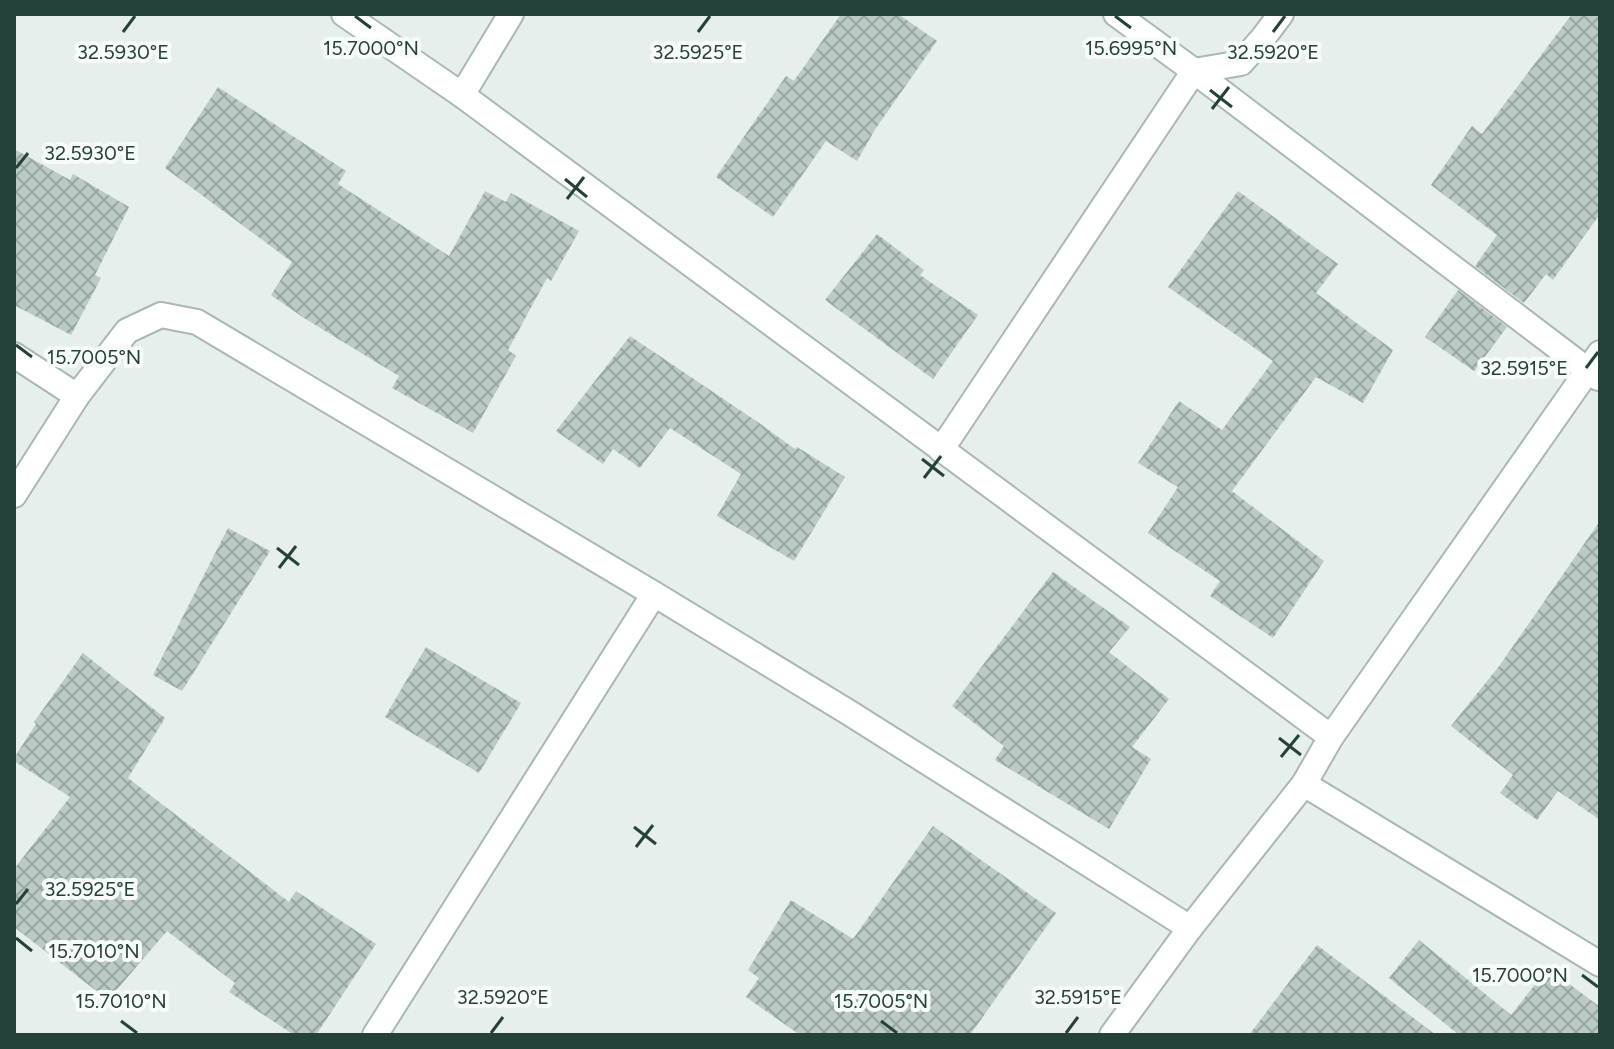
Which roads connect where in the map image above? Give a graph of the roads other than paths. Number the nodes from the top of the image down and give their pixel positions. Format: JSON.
{"nodes":[{"id":1,"x":344,"y":14,"type":"edge"},
{"id":2,"x":511,"y":14,"type":"edge"},
{"id":3,"x":1116,"y":14,"type":"edge"},
{"id":4,"x":1281,"y":14,"type":"edge"},
{"id":5,"x":1194,"y":71,"type":"junction"},
{"id":6,"x":462,"y":95,"type":"junction"},
{"id":7,"x":14,"y":355,"type":"edge"},
{"id":8,"x":1595,"y":368,"type":"edge"},
{"id":9,"x":77,"y":396,"type":"junction"},
{"id":10,"x":941,"y":450,"type":"junction"},
{"id":11,"x":14,"y":495,"type":"edge"},
{"id":12,"x":654,"y":594,"type":"junction"},
{"id":13,"x":1331,"y":737,"type":"junction"},
{"id":14,"x":1304,"y":784,"type":"junction"},
{"id":15,"x":1190,"y":928,"type":"junction"},
{"id":16,"x":1600,"y":964,"type":"edge"},
{"id":17,"x":375,"y":1035,"type":"edge"},
{"id":18,"x":1112,"y":1035,"type":"edge"}],
"edges":[{"from":1,"to":6,"type":"street"},
{"from":2,"to":6,"type":"street"},
{"from":3,"to":5,"type":"street"},
{"from":4,"to":5,"type":"street"},
{"from":5,"to":8,"type":"street"},
{"from":5,"to":10,"type":"street"},
{"from":6,"to":10,"type":"street"},
{"from":7,"to":9,"type":"street"},
{"from":8,"to":13,"type":"street"},
{"from":9,"to":11,"type":"street"},
{"from":9,"to":12,"type":"street"},
{"from":10,"to":13,"type":"street"},
{"from":12,"to":15,"type":"street"},
{"from":12,"to":17,"type":"street"},
{"from":13,"to":14,"type":"street"},
{"from":14,"to":15,"type":"street"},
{"from":14,"to":16,"type":"street"},
{"from":15,"to":18,"type":"street"}]}
